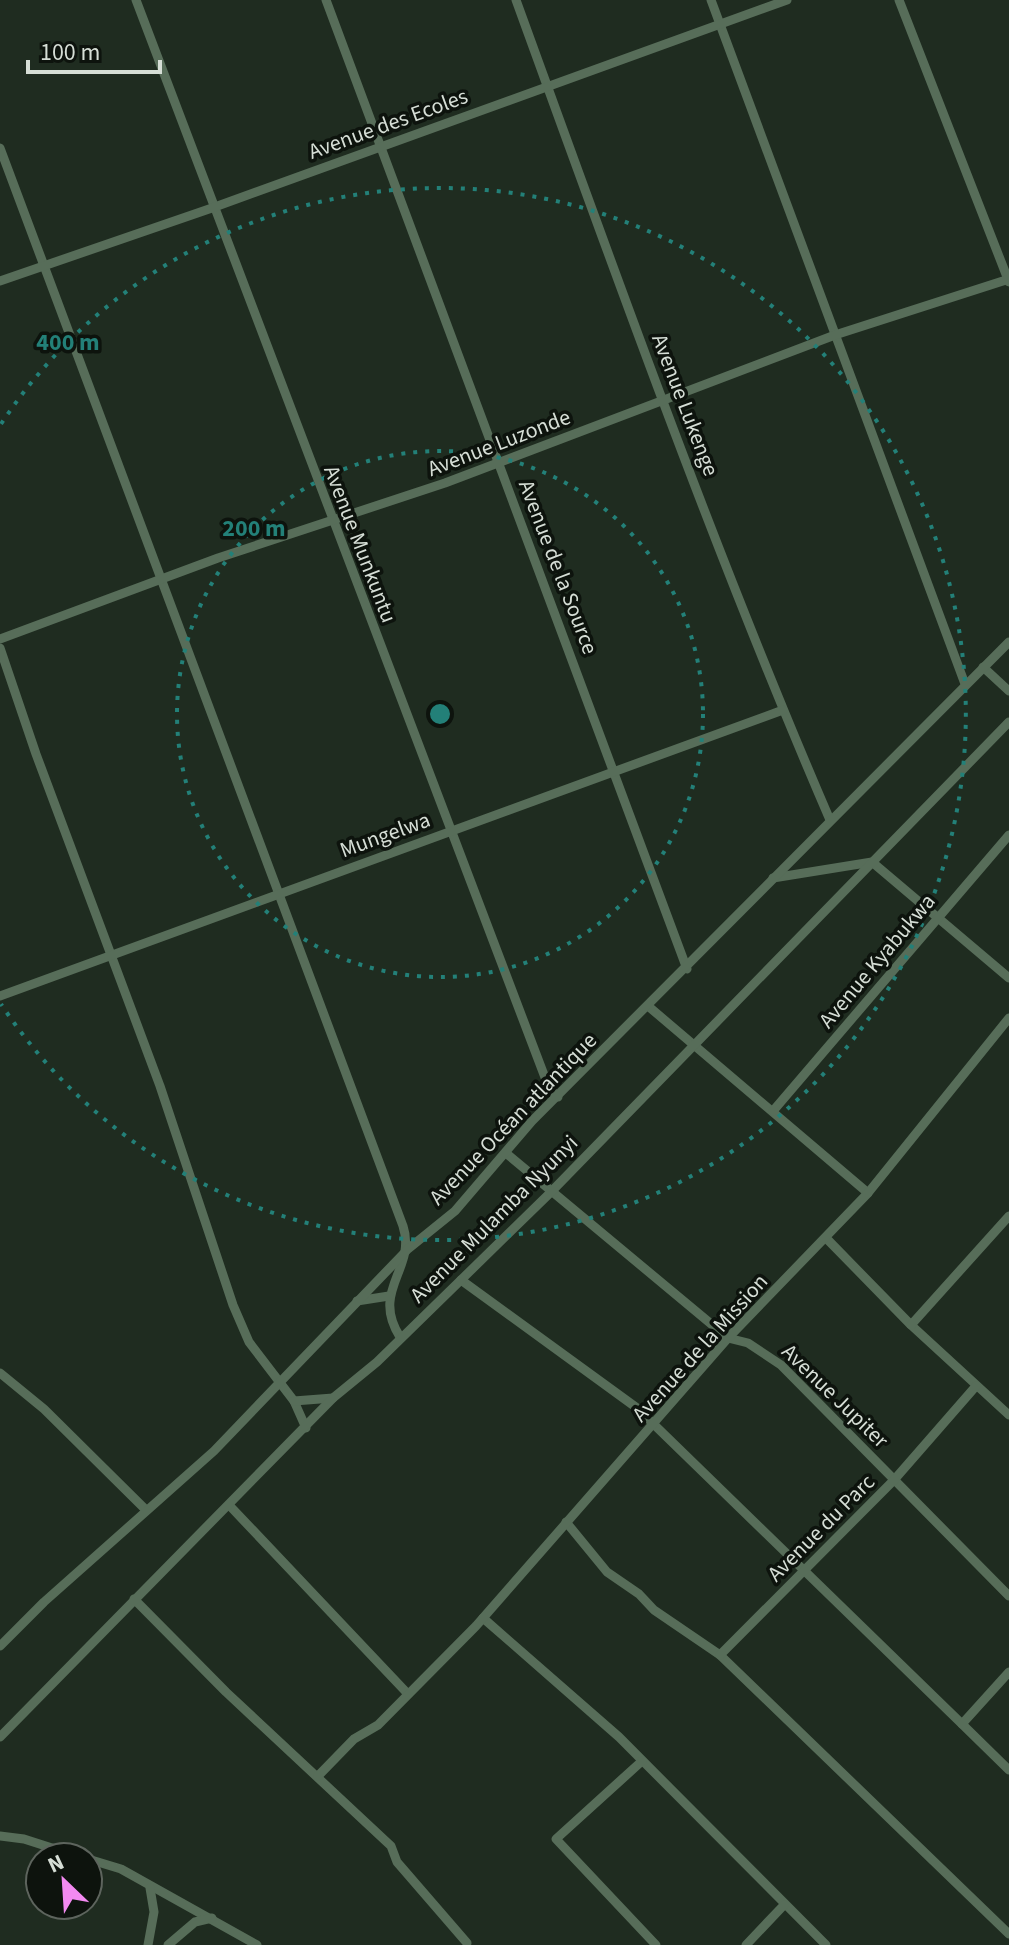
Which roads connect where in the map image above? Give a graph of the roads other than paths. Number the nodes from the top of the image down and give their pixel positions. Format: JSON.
{"nodes":[{"id":1,"x":136,"y":0,"type":"edge"},
{"id":2,"x":326,"y":0,"type":"edge"},
{"id":3,"x":516,"y":0,"type":"edge"},
{"id":4,"x":711,"y":0,"type":"edge"},
{"id":5,"x":787,"y":0,"type":"edge"},
{"id":6,"x":899,"y":0,"type":"edge"},
{"id":7,"x":721,"y":25,"type":"junction"},
{"id":8,"x":549,"y":86,"type":"junction"},
{"id":9,"x":379,"y":145,"type":"junction"},
{"id":10,"x":0,"y":148,"type":"edge"},
{"id":11,"x":212,"y":208,"type":"junction"},
{"id":12,"x":45,"y":265,"type":"junction"},
{"id":13,"x":1009,"y":280,"type":"edge"},
{"id":14,"x":0,"y":281,"type":"edge"},
{"id":15,"x":835,"y":335,"type":"junction"},
{"id":16,"x":663,"y":400,"type":"junction"},
{"id":17,"x":498,"y":461,"type":"junction"},
{"id":18,"x":333,"y":521,"type":"junction"},
{"id":19,"x":161,"y":579,"type":"junction"},
{"id":20,"x":0,"y":639,"type":"edge"},
{"id":21,"x":1009,"y":642,"type":"edge"},
{"id":22,"x":0,"y":648,"type":"edge"},
{"id":23,"x":983,"y":667,"type":"junction"},
{"id":24,"x":965,"y":684,"type":"junction"},
{"id":25,"x":1009,"y":691,"type":"edge"},
{"id":26,"x":783,"y":710,"type":"junction"},
{"id":27,"x":1009,"y":722,"type":"edge"},
{"id":28,"x":612,"y":770,"type":"junction"},
{"id":29,"x":830,"y":820,"type":"junction"},
{"id":30,"x":450,"y":831,"type":"junction"},
{"id":31,"x":1009,"y":835,"type":"edge"},
{"id":32,"x":872,"y":862,"type":"junction"},
{"id":33,"x":773,"y":878,"type":"junction"},
{"id":34,"x":280,"y":893,"type":"junction"},
{"id":35,"x":938,"y":917,"type":"junction"},
{"id":36,"x":113,"y":955,"type":"junction"},
{"id":37,"x":687,"y":969,"type":"junction"},
{"id":38,"x":1009,"y":978,"type":"edge"},
{"id":39,"x":0,"y":996,"type":"edge"},
{"id":40,"x":648,"y":1006,"type":"junction"},
{"id":41,"x":1009,"y":1018,"type":"edge"},
{"id":42,"x":695,"y":1046,"type":"junction"},
{"id":43,"x":558,"y":1097,"type":"junction"},
{"id":44,"x":773,"y":1111,"type":"junction"},
{"id":45,"x":507,"y":1154,"type":"junction"},
{"id":46,"x":550,"y":1193,"type":"junction"},
{"id":47,"x":868,"y":1193,"type":"junction"},
{"id":48,"x":1009,"y":1216,"type":"edge"},
{"id":49,"x":827,"y":1239,"type":"junction"},
{"id":50,"x":408,"y":1249,"type":"junction"},
{"id":51,"x":461,"y":1280,"type":"junction"},
{"id":52,"x":389,"y":1296,"type":"junction"},
{"id":53,"x":357,"y":1301,"type":"junction"},
{"id":54,"x":911,"y":1325,"type":"junction"},
{"id":55,"x":400,"y":1337,"type":"junction"},
{"id":56,"x":728,"y":1338,"type":"junction"},
{"id":57,"x":0,"y":1373,"type":"edge"},
{"id":58,"x":279,"y":1384,"type":"junction"},
{"id":59,"x":976,"y":1386,"type":"junction"},
{"id":60,"x":333,"y":1398,"type":"junction"},
{"id":61,"x":294,"y":1401,"type":"junction"},
{"id":62,"x":1008,"y":1413,"type":"edge"},
{"id":63,"x":654,"y":1424,"type":"junction"},
{"id":64,"x":306,"y":1428,"type":"junction"},
{"id":65,"x":894,"y":1480,"type":"junction"},
{"id":66,"x":229,"y":1505,"type":"junction"},
{"id":67,"x":146,"y":1510,"type":"junction"},
{"id":68,"x":566,"y":1522,"type":"junction"},
{"id":69,"x":802,"y":1572,"type":"junction"},
{"id":70,"x":1009,"y":1596,"type":"edge"},
{"id":71,"x":134,"y":1599,"type":"junction"},
{"id":72,"x":483,"y":1618,"type":"junction"},
{"id":73,"x":0,"y":1646,"type":"edge"},
{"id":74,"x":720,"y":1655,"type":"junction"},
{"id":75,"x":1009,"y":1672,"type":"edge"},
{"id":76,"x":408,"y":1694,"type":"junction"},
{"id":77,"x":962,"y":1724,"type":"junction"},
{"id":78,"x":0,"y":1737,"type":"edge"},
{"id":79,"x":642,"y":1761,"type":"junction"},
{"id":80,"x":1009,"y":1770,"type":"edge"},
{"id":81,"x":318,"y":1776,"type":"junction"},
{"id":82,"x":0,"y":1836,"type":"edge"},
{"id":83,"x":30,"y":1841,"type":"edge"},
{"id":84,"x":104,"y":1864,"type":"edge"},
{"id":85,"x":150,"y":1888,"type":"junction"},
{"id":86,"x":784,"y":1905,"type":"junction"},
{"id":87,"x":212,"y":1918,"type":"junction"},
{"id":88,"x":1009,"y":1934,"type":"edge"},
{"id":89,"x":465,"y":1944,"type":"edge"},
{"id":90,"x":148,"y":1945,"type":"edge"},
{"id":91,"x":168,"y":1945,"type":"edge"},
{"id":92,"x":257,"y":1945,"type":"edge"},
{"id":93,"x":656,"y":1945,"type":"edge"},
{"id":94,"x":746,"y":1945,"type":"edge"},
{"id":95,"x":826,"y":1945,"type":"edge"}],
"edges":[{"from":1,"to":11,"type":"street","name":"Avenue Munkuntu"},
{"from":2,"to":9,"type":"street","name":"Avenue de la Source"},
{"from":3,"to":8,"type":"street","name":"Avenue Lukenge"},
{"from":4,"to":7,"type":"street"},
{"from":5,"to":7,"type":"street","name":"Avenue des Ecoles"},
{"from":6,"to":13,"type":"street"},
{"from":7,"to":8,"type":"street","name":"Avenue des Ecoles"},
{"from":7,"to":15,"type":"street"},
{"from":8,"to":9,"type":"street","name":"Avenue des Ecoles"},
{"from":8,"to":16,"type":"street","name":"Avenue Lukenge"},
{"from":9,"to":11,"type":"street","name":"Avenue des Ecoles"},
{"from":9,"to":17,"type":"street","name":"Avenue de la Source"},
{"from":10,"to":12,"type":"street"},
{"from":11,"to":12,"type":"street","name":"Avenue des Ecoles"},
{"from":11,"to":18,"type":"street","name":"Avenue Munkuntu"},
{"from":12,"to":14,"type":"street","name":"Avenue des Ecoles"},
{"from":12,"to":19,"type":"street"},
{"from":13,"to":15,"type":"street","name":"Avenue Luzonde"},
{"from":15,"to":16,"type":"street","name":"Avenue Luzonde"},
{"from":15,"to":24,"type":"street"},
{"from":16,"to":17,"type":"street","name":"Avenue Luzonde"},
{"from":16,"to":26,"type":"street","name":"Avenue Lukenge"},
{"from":17,"to":18,"type":"street","name":"Avenue Luzonde"},
{"from":17,"to":28,"type":"street","name":"Avenue de la Source"},
{"from":18,"to":19,"type":"street","name":"Avenue Luzonde"},
{"from":18,"to":30,"type":"street","name":"Avenue Munkuntu"},
{"from":19,"to":20,"type":"street","name":"Avenue Luzonde"},
{"from":19,"to":34,"type":"street"},
{"from":21,"to":23,"type":"street","name":"Avenue Océan atlantique"},
{"from":22,"to":36,"type":"street"},
{"from":23,"to":24,"type":"street","name":"Avenue Océan atlantique"},
{"from":23,"to":25,"type":"street"},
{"from":24,"to":29,"type":"street","name":"Avenue Océan atlantique"},
{"from":26,"to":28,"type":"street","name":"Mungelwa"},
{"from":26,"to":29,"type":"street","name":"Avenue Lukenge"},
{"from":27,"to":32,"type":"street","name":"Avenue Mulamba Nyunyi"},
{"from":28,"to":30,"type":"street","name":"Mungelwa"},
{"from":28,"to":37,"type":"street","name":"Avenue de la Source"},
{"from":29,"to":33,"type":"street","name":"Avenue Océan atlantique"},
{"from":30,"to":34,"type":"street","name":"Mungelwa"},
{"from":30,"to":43,"type":"street","name":"Avenue Munkuntu"},
{"from":31,"to":35,"type":"street","name":"Avenue Kyabukwa"},
{"from":32,"to":33,"type":"street"},
{"from":32,"to":35,"type":"street"},
{"from":32,"to":42,"type":"street","name":"Avenue Mulamba Nyunyi"},
{"from":33,"to":37,"type":"street","name":"Avenue Océan atlantique"},
{"from":34,"to":36,"type":"street","name":"Mungelwa"},
{"from":34,"to":50,"type":"street"},
{"from":35,"to":38,"type":"street"},
{"from":35,"to":44,"type":"street","name":"Avenue Kyabukwa"},
{"from":36,"to":39,"type":"street","name":"Mungelwa"},
{"from":36,"to":58,"type":"street"},
{"from":37,"to":40,"type":"street","name":"Avenue Océan atlantique"},
{"from":40,"to":42,"type":"street"},
{"from":40,"to":43,"type":"street","name":"Avenue Océan atlantique"},
{"from":41,"to":47,"type":"street","name":"Avenue de la Mission"},
{"from":42,"to":44,"type":"street"},
{"from":42,"to":46,"type":"street","name":"Avenue Mulamba Nyunyi"},
{"from":43,"to":45,"type":"street","name":"Avenue Océan atlantique"},
{"from":44,"to":47,"type":"street"},
{"from":45,"to":46,"type":"street","name":"Avenue Jupiter"},
{"from":45,"to":50,"type":"street","name":"Avenue Océan atlantique"},
{"from":46,"to":51,"type":"street","name":"Avenue Mulamba Nyunyi"},
{"from":46,"to":56,"type":"street","name":"Avenue Jupiter"},
{"from":47,"to":49,"type":"street","name":"Avenue de la Mission"},
{"from":48,"to":54,"type":"street"},
{"from":49,"to":54,"type":"street"},
{"from":49,"to":56,"type":"street","name":"Avenue de la Mission"},
{"from":50,"to":52,"type":"street"},
{"from":50,"to":53,"type":"street","name":"Avenue Océan atlantique"},
{"from":51,"to":55,"type":"street","name":"Avenue Mulamba Nyunyi"},
{"from":51,"to":63,"type":"street"},
{"from":52,"to":53,"type":"street"},
{"from":52,"to":55,"type":"street"},
{"from":53,"to":58,"type":"street","name":"Avenue Océan atlantique"},
{"from":54,"to":59,"type":"street"},
{"from":55,"to":60,"type":"street","name":"Avenue Mulamba Nyunyi"},
{"from":56,"to":63,"type":"street","name":"Avenue de la Mission"},
{"from":56,"to":65,"type":"street","name":"Avenue Jupiter"},
{"from":57,"to":67,"type":"street"},
{"from":58,"to":61,"type":"street"},
{"from":58,"to":67,"type":"street","name":"Avenue Océan atlantique"},
{"from":59,"to":62,"type":"street"},
{"from":59,"to":65,"type":"street","name":"Avenue du Parc"},
{"from":60,"to":61,"type":"street"},
{"from":60,"to":64,"type":"street","name":"Avenue Mulamba Nyunyi"},
{"from":61,"to":64,"type":"street"},
{"from":63,"to":68,"type":"street","name":"Avenue de la Mission"},
{"from":63,"to":69,"type":"street"},
{"from":64,"to":66,"type":"street","name":"Avenue Mulamba Nyunyi"},
{"from":65,"to":69,"type":"street","name":"Avenue du Parc"},
{"from":65,"to":70,"type":"street","name":"Avenue Jupiter"},
{"from":66,"to":71,"type":"street","name":"Avenue Mulamba Nyunyi"},
{"from":66,"to":76,"type":"street"},
{"from":67,"to":73,"type":"street","name":"Avenue Océan atlantique"},
{"from":68,"to":72,"type":"street","name":"Avenue de la Mission"},
{"from":68,"to":74,"type":"street"},
{"from":69,"to":74,"type":"street","name":"Avenue du Parc"},
{"from":69,"to":77,"type":"street"},
{"from":71,"to":78,"type":"street","name":"Avenue Mulamba Nyunyi"},
{"from":71,"to":81,"type":"street"},
{"from":72,"to":76,"type":"street","name":"Avenue de la Mission"},
{"from":72,"to":79,"type":"street"},
{"from":74,"to":88,"type":"street"},
{"from":75,"to":77,"type":"street"},
{"from":76,"to":81,"type":"street","name":"Avenue de la Mission"},
{"from":77,"to":80,"type":"street"},
{"from":79,"to":86,"type":"street"},
{"from":79,"to":93,"type":"street"},
{"from":81,"to":89,"type":"street"},
{"from":82,"to":83,"type":"street"},
{"from":84,"to":85,"type":"street"},
{"from":85,"to":87,"type":"street"},
{"from":85,"to":90,"type":"street"},
{"from":86,"to":94,"type":"street"},
{"from":86,"to":95,"type":"street"},
{"from":87,"to":91,"type":"street"},
{"from":87,"to":92,"type":"street"}]}
